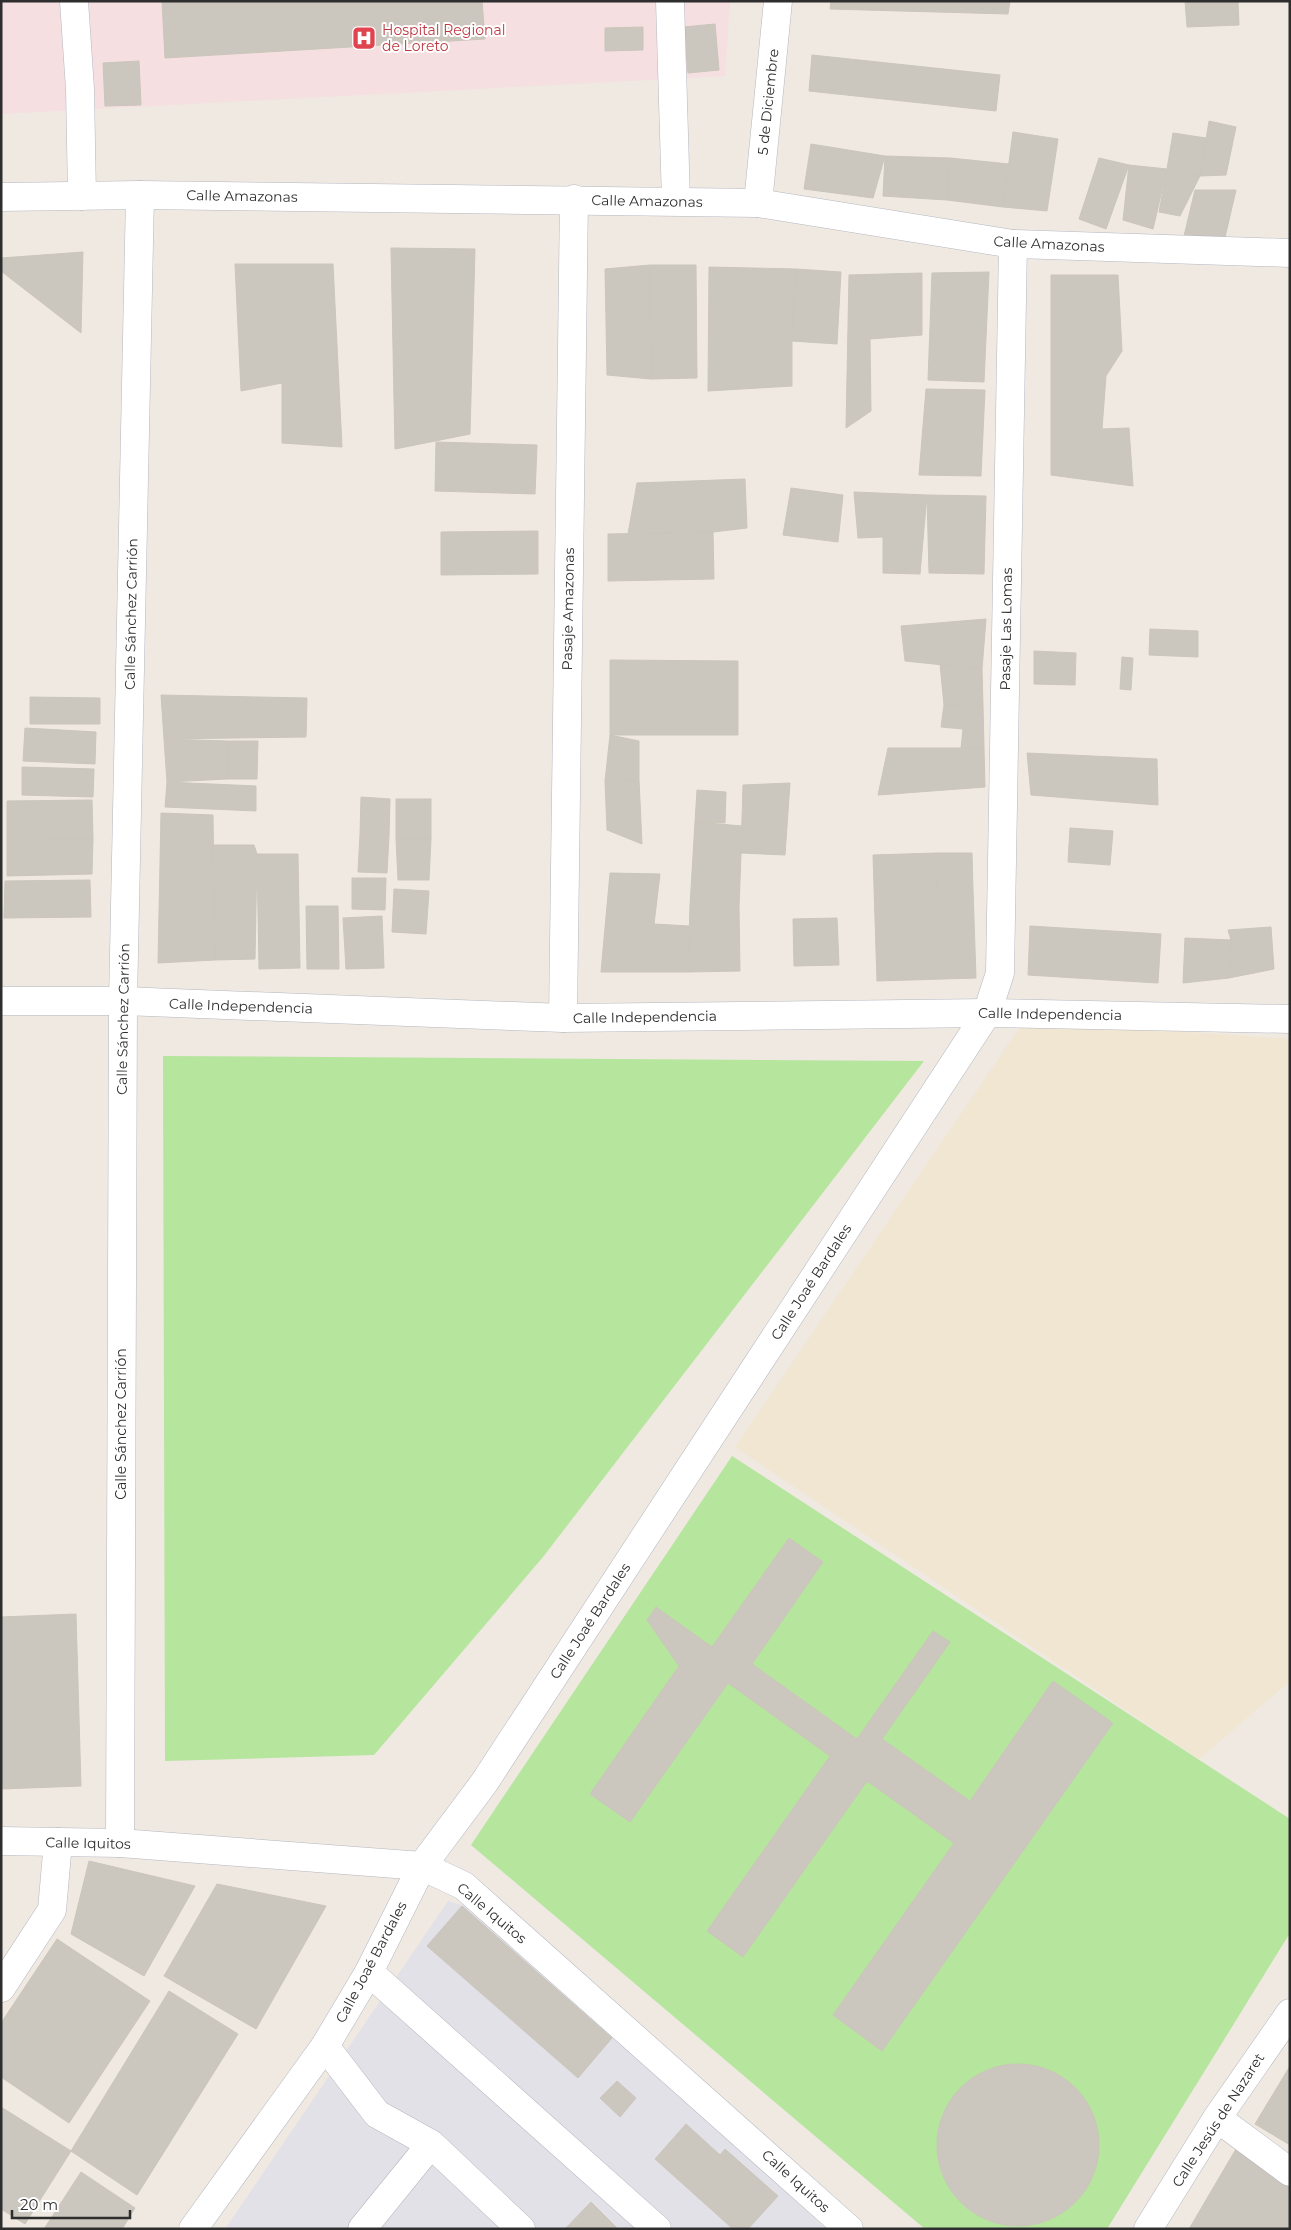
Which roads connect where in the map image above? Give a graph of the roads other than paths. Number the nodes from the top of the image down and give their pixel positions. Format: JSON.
{"nodes":[{"id":1,"x":74,"y":1,"type":"edge"},
{"id":2,"x":670,"y":1,"type":"edge"},
{"id":3,"x":778,"y":1,"type":"edge"},
{"id":4,"x":140,"y":195,"type":"junction"},
{"id":5,"x":82,"y":196,"type":"junction"},
{"id":6,"x":1,"y":197,"type":"edge"},
{"id":7,"x":574,"y":199,"type":"junction"},
{"id":8,"x":676,"y":201,"type":"junction"},
{"id":9,"x":758,"y":202,"type":"junction"},
{"id":10,"x":1013,"y":244,"type":"junction"},
{"id":11,"x":1290,"y":253,"type":"edge"},
{"id":12,"x":1,"y":1001,"type":"edge"},
{"id":13,"x":123,"y":1001,"type":"junction"},
{"id":14,"x":987,"y":1013,"type":"junction"},
{"id":15,"x":563,"y":1018,"type":"junction"},
{"id":16,"x":1290,"y":1019,"type":"edge"},
{"id":17,"x":1,"y":1841,"type":"edge"},
{"id":18,"x":58,"y":1842,"type":"junction"},
{"id":19,"x":120,"y":1843,"type":"junction"},
{"id":20,"x":422,"y":1866,"type":"junction"},
{"id":21,"x":369,"y":1972,"type":"junction"},
{"id":22,"x":1,"y":1988,"type":"edge"},
{"id":23,"x":1290,"y":2013,"type":"edge"},
{"id":24,"x":325,"y":2046,"type":"junction"},
{"id":25,"x":1217,"y":2118,"type":"junction"},
{"id":26,"x":431,"y":2144,"type":"junction"},
{"id":27,"x":1290,"y":2172,"type":"edge"},
{"id":28,"x":193,"y":2229,"type":"edge"},
{"id":29,"x":362,"y":2229,"type":"edge"},
{"id":30,"x":520,"y":2229,"type":"edge"},
{"id":31,"x":657,"y":2229,"type":"edge"},
{"id":32,"x":850,"y":2229,"type":"edge"},
{"id":33,"x":1148,"y":2229,"type":"edge"}],
"edges":[{"from":1,"to":5,"type":"street"},
{"from":2,"to":8,"type":"street"},
{"from":3,"to":9,"type":"street","name":"5 de Diciembre"},
{"from":4,"to":5,"type":"street","name":"Calle Amazonas"},
{"from":4,"to":7,"type":"street","name":"Calle Amazonas"},
{"from":4,"to":13,"type":"street","name":"Calle Sánchez Carrión"},
{"from":5,"to":6,"type":"street","name":"Calle Amazonas"},
{"from":7,"to":8,"type":"street","name":"Calle Amazonas"},
{"from":7,"to":15,"type":"street","name":"Pasaje Amazonas"},
{"from":8,"to":9,"type":"street","name":"Calle Amazonas"},
{"from":9,"to":10,"type":"street","name":"Calle Amazonas"},
{"from":10,"to":11,"type":"street","name":"Calle Amazonas"},
{"from":10,"to":14,"type":"street","name":"Pasaje Las Lomas"},
{"from":12,"to":13,"type":"street","name":"Calle Independencia"},
{"from":13,"to":15,"type":"street","name":"Calle Independencia"},
{"from":13,"to":19,"type":"street","name":"Calle Sánchez Carrión"},
{"from":14,"to":15,"type":"street","name":"Calle Independencia"},
{"from":14,"to":16,"type":"street","name":"Calle Independencia"},
{"from":14,"to":20,"type":"street","name":"Calle Joaé Bardales"},
{"from":17,"to":18,"type":"street","name":"Calle Iquitos"},
{"from":18,"to":19,"type":"street","name":"Calle Iquitos"},
{"from":18,"to":22,"type":"street"},
{"from":19,"to":20,"type":"street","name":"Calle Iquitos"},
{"from":20,"to":21,"type":"street","name":"Calle Joaé Bardales"},
{"from":20,"to":32,"type":"street","name":"Calle Iquitos"},
{"from":21,"to":24,"type":"street","name":"Calle Joaé Bardales"},
{"from":21,"to":31,"type":"street"},
{"from":23,"to":25,"type":"street","name":"Calle Jesús de Nazaret"},
{"from":24,"to":26,"type":"street"},
{"from":24,"to":28,"type":"street","name":"Calle Joaé Bardales"},
{"from":25,"to":27,"type":"street"},
{"from":25,"to":33,"type":"street","name":"Calle Jesús de Nazaret"},
{"from":26,"to":29,"type":"street"},
{"from":26,"to":30,"type":"street"}]}
